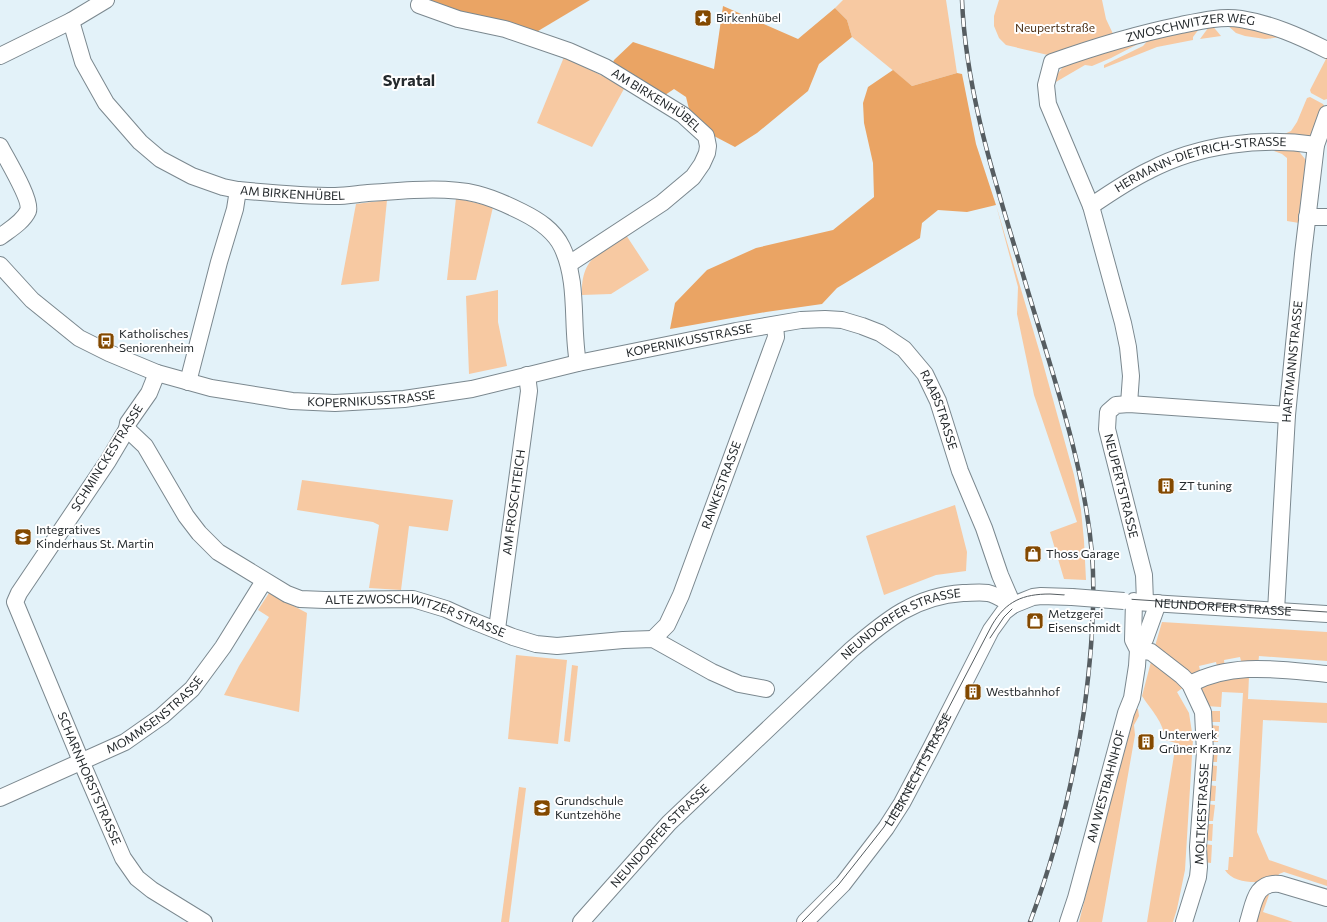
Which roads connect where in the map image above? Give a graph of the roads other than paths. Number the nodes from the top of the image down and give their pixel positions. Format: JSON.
{"nodes":[{"id":1,"x":106,"y":0,"type":"edge"},
{"id":2,"x":419,"y":5,"type":"dead end"},
{"id":3,"x":71,"y":20,"type":"junction"},
{"id":4,"x":1327,"y":50,"type":"edge"},
{"id":5,"x":0,"y":56,"type":"edge"},
{"id":6,"x":1327,"y":114,"type":"edge"},
{"id":7,"x":1316,"y":145,"type":"junction"},
{"id":8,"x":0,"y":146,"type":"edge"},
{"id":9,"x":238,"y":190,"type":"junction"},
{"id":10,"x":1090,"y":206,"type":"junction"},
{"id":11,"x":1307,"y":217,"type":"junction"},
{"id":12,"x":1327,"y":217,"type":"edge"},
{"id":13,"x":0,"y":237,"type":"edge"},
{"id":14,"x":569,"y":264,"type":"junction"},
{"id":15,"x":0,"y":265,"type":"edge"},
{"id":16,"x":775,"y":325,"type":"junction"},
{"id":17,"x":578,"y":363,"type":"junction"},
{"id":18,"x":157,"y":373,"type":"junction"},
{"id":19,"x":527,"y":375,"type":"junction"},
{"id":20,"x":188,"y":382,"type":"junction"},
{"id":21,"x":1129,"y":404,"type":"junction"},
{"id":22,"x":1287,"y":415,"type":"junction"},
{"id":23,"x":126,"y":429,"type":"junction"},
{"id":24,"x":264,"y":580,"type":"junction"},
{"id":25,"x":15,"y":602,"type":"joint"},
{"id":26,"x":1140,"y":602,"type":"junction"},
{"id":27,"x":1013,"y":605,"type":"junction"},
{"id":28,"x":1276,"y":611,"type":"junction"},
{"id":29,"x":1327,"y":614,"type":"edge"},
{"id":30,"x":496,"y":629,"type":"junction"},
{"id":31,"x":653,"y":639,"type":"junction"},
{"id":32,"x":1138,"y":650,"type":"junction"},
{"id":33,"x":1327,"y":674,"type":"edge"},
{"id":34,"x":1190,"y":684,"type":"junction"},
{"id":35,"x":766,"y":689,"type":"dead end"},
{"id":36,"x":81,"y":761,"type":"junction"},
{"id":37,"x":0,"y":798,"type":"edge"},
{"id":38,"x":1327,"y":898,"type":"edge"},
{"id":39,"x":204,"y":922,"type":"edge"},
{"id":40,"x":581,"y":922,"type":"edge"},
{"id":41,"x":805,"y":922,"type":"edge"},
{"id":42,"x":1068,"y":922,"type":"edge"},
{"id":43,"x":1184,"y":922,"type":"edge"},
{"id":44,"x":1248,"y":922,"type":"edge"}],
"edges":[{"from":1,"to":3,"type":"street"},
{"from":2,"to":14,"type":"street","name":"AM BIRKENHÜBEL"},
{"from":3,"to":5,"type":"street"},
{"from":3,"to":9,"type":"street","name":"AM BIRKENHÜBEL"},
{"from":4,"to":10,"type":"street","name":"ZWOSCHWITZER WEG"},
{"from":6,"to":7,"type":"street","name":"HARTMANNSTRASSE"},
{"from":7,"to":10,"type":"street","name":"HERMANN-DIETRICH-STRASSE"},
{"from":7,"to":11,"type":"street","name":"HARTMANNSTRASSE"},
{"from":8,"to":13,"type":"street"},
{"from":9,"to":14,"type":"street","name":"AM BIRKENHÜBEL"},
{"from":9,"to":20,"type":"street"},
{"from":10,"to":21,"type":"street"},
{"from":11,"to":12,"type":"street"},
{"from":11,"to":22,"type":"street","name":"HARTMANNSTRASSE"},
{"from":14,"to":17,"type":"street","name":"AM BIRKENHÜBEL"},
{"from":15,"to":18,"type":"street","name":"KOPERNIKUSSTRASSE"},
{"from":16,"to":17,"type":"street","name":"KOPERNIKUSSTRASSE"},
{"from":16,"to":27,"type":"street","name":"RAABSTRASSE"},
{"from":16,"to":31,"type":"street","name":"RANKESTRASSE"},
{"from":17,"to":19,"type":"street","name":"KOPERNIKUSSTRASSE"},
{"from":18,"to":20,"type":"street","name":"KOPERNIKUSSTRASSE"},
{"from":18,"to":23,"type":"street","name":"SCHMINCKESTRASSE"},
{"from":19,"to":20,"type":"street","name":"KOPERNIKUSSTRASSE"},
{"from":19,"to":30,"type":"street","name":"AM FROSCHTEICH"},
{"from":21,"to":22,"type":"street"},
{"from":21,"to":26,"type":"street","name":"NEUPERTSTRASSE"},
{"from":22,"to":28,"type":"street","name":"HARTMANNSTRASSE"},
{"from":23,"to":24,"type":"street","name":"ALTE ZWOSCHWITZER STRASSE"},
{"from":23,"to":25,"type":"street","name":"SCHMINCKESTRASSE"},
{"from":24,"to":30,"type":"street","name":"ALTE ZWOSCHWITZER STRASSE"},
{"from":24,"to":36,"type":"street","name":"MOMMSENSTRASSE"},
{"from":25,"to":36,"type":"street","name":"SCHARNHORSTSTRASSE"},
{"from":26,"to":27,"type":"street","name":"NEUNDORFER STRASSE","bridge":true},
{"from":26,"to":28,"type":"street","name":"NEUNDORFER STRASSE"},
{"from":26,"to":32,"type":"street","name":"AM WESTBAHNHOF"},
{"from":26,"to":32,"type":"street","name":"AM WESTBAHNHOF"},
{"from":27,"to":40,"type":"street","name":"NEUNDORFER STRASSE"},
{"from":27,"to":41,"type":"street","name":"LIEBKNECHTSTRASSE"},
{"from":28,"to":29,"type":"street","name":"NEUNDORFER STRASSE"},
{"from":30,"to":31,"type":"street","name":"ALTE ZWOSCHWITZER STRASSE"},
{"from":31,"to":35,"type":"street"},
{"from":32,"to":34,"type":"street","name":"MOLTKESTRASSE"},
{"from":32,"to":42,"type":"street","name":"AM WESTBAHNHOF"},
{"from":33,"to":34,"type":"street"},
{"from":34,"to":43,"type":"street","name":"MOLTKESTRASSE"},
{"from":36,"to":37,"type":"street","name":"MOMMSENSTRASSE"},
{"from":36,"to":39,"type":"street","name":"SCHARNHORSTSTRASSE"},
{"from":38,"to":44,"type":"street"}]}
